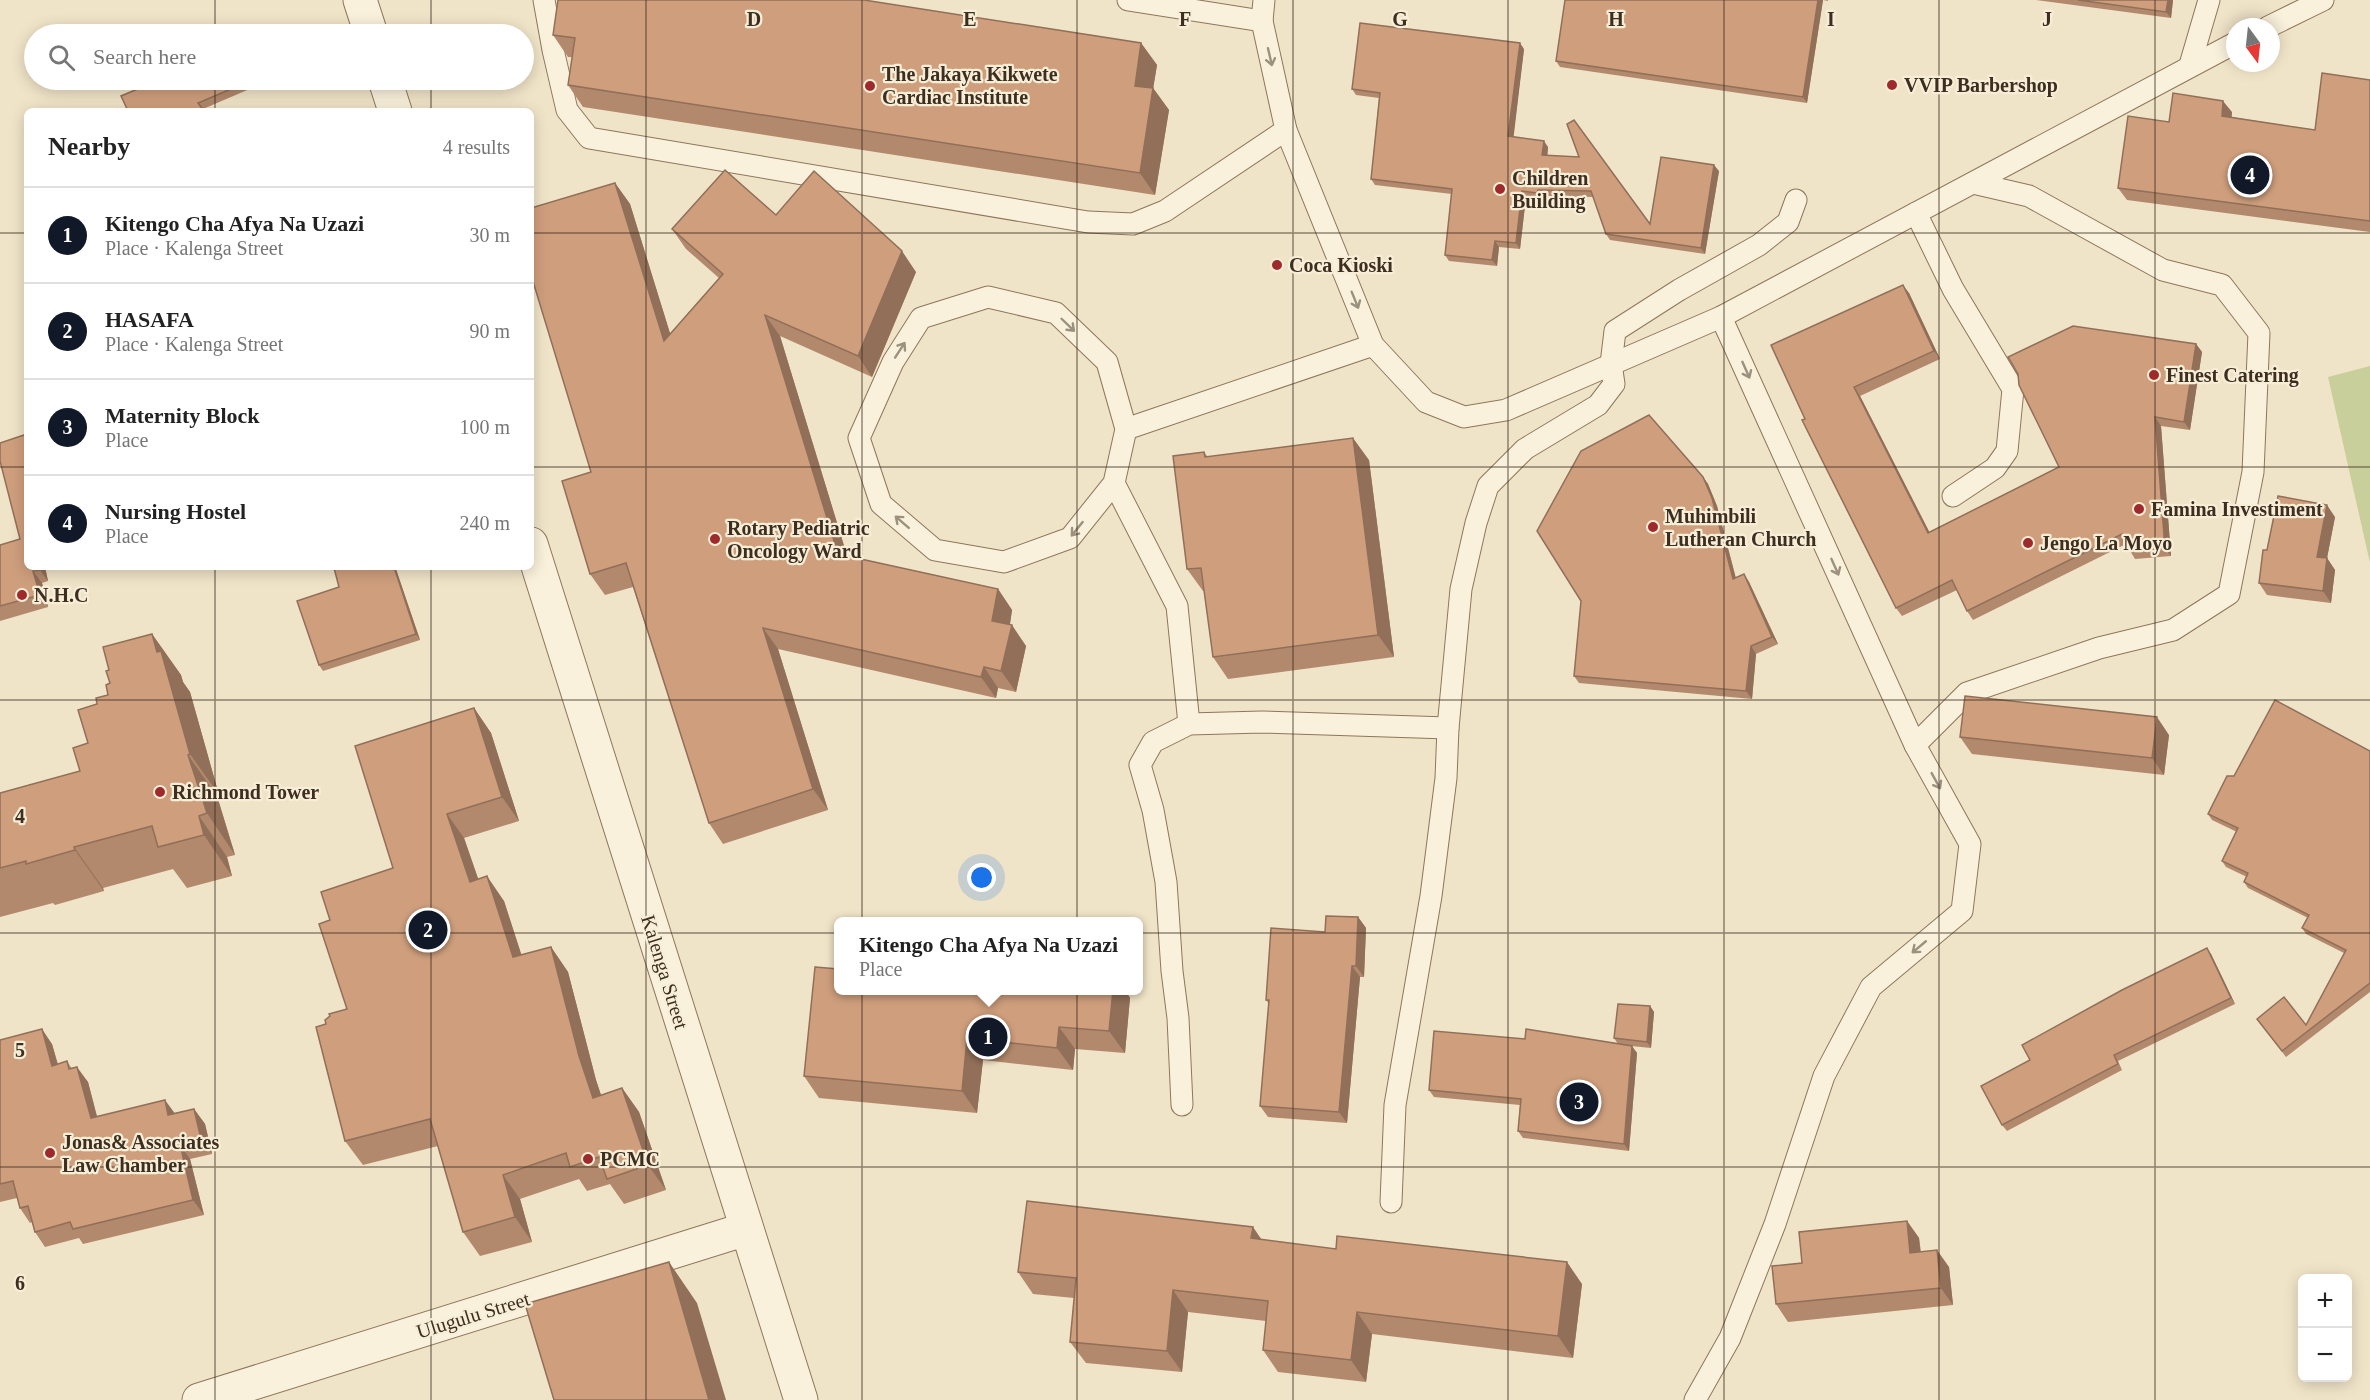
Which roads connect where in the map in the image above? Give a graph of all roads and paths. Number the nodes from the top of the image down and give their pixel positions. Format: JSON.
{"nodes":[{"id":1,"x":360,"y":0,"type":"edge"},
{"id":2,"x":544,"y":0,"type":"edge"},
{"id":3,"x":1128,"y":0,"type":"edge"},
{"id":4,"x":2209,"y":0,"type":"edge"},
{"id":5,"x":2323,"y":0,"type":"edge"},
{"id":6,"x":1263,"y":10,"type":"edge"},
{"id":7,"x":2280,"y":21,"type":"edge"},
{"id":8,"x":368,"y":24,"type":"edge"},
{"id":9,"x":2226,"y":48,"type":"edge"},
{"id":10,"x":2190,"y":66,"type":"junction"},
{"id":11,"x":388,"y":90,"type":"edge"},
{"id":12,"x":394,"y":108,"type":"edge"},
{"id":13,"x":1286,"y":130,"type":"junction"},
{"id":14,"x":1973,"y":183,"type":"junction"},
{"id":15,"x":1796,"y":200,"type":"dead end"},
{"id":16,"x":1916,"y":213,"type":"junction"},
{"id":17,"x":1721,"y":317,"type":"junction"},
{"id":18,"x":1373,"y":345,"type":"junction"},
{"id":19,"x":1611,"y":364,"type":"junction"},
{"id":20,"x":1126,"y":429,"type":"junction"},
{"id":21,"x":1114,"y":483,"type":"junction"},
{"id":22,"x":1953,"y":496,"type":"dead end"},
{"id":23,"x":534,"y":554,"type":"edge"},
{"id":24,"x":1189,"y":724,"type":"junction"},
{"id":25,"x":1448,"y":728,"type":"junction"},
{"id":26,"x":1915,"y":744,"type":"junction"},
{"id":27,"x":1182,"y":1105,"type":"dead end"},
{"id":28,"x":1392,"y":1202,"type":"dead end"},
{"id":29,"x":746,"y":1229,"type":"junction"},
{"id":30,"x":199,"y":1400,"type":"edge"},
{"id":31,"x":801,"y":1400,"type":"edge"},
{"id":32,"x":1695,"y":1400,"type":"edge"}],
"edges":[{"from":1,"to":8,"type":"street"},
{"from":2,"to":13,"type":"lane"},
{"from":3,"to":6,"type":"lane"},
{"from":4,"to":10,"type":"lane"},
{"from":5,"to":7,"type":"lane"},
{"from":6,"to":13,"type":"lane","one_way":true},
{"from":9,"to":10,"type":"lane"},
{"from":10,"to":14,"type":"lane"},
{"from":11,"to":12,"type":"street"},
{"from":13,"to":18,"type":"lane","one_way":true},
{"from":14,"to":16,"type":"lane"},
{"from":14,"to":26,"type":"lane"},
{"from":15,"to":19,"type":"lane"},
{"from":16,"to":17,"type":"lane"},
{"from":16,"to":22,"type":"lane"},
{"from":17,"to":19,"type":"lane"},
{"from":17,"to":26,"type":"lane","one_way":true},
{"from":18,"to":19,"type":"lane"},
{"from":18,"to":20,"type":"lane"},
{"from":19,"to":25,"type":"lane"},
{"from":20,"to":21,"type":"lane"},
{"from":21,"to":20,"type":"lane","one_way":true},
{"from":21,"to":24,"type":"lane"},
{"from":23,"to":29,"type":"street","name":"Kalenga Street"},
{"from":24,"to":25,"type":"lane"},
{"from":24,"to":27,"type":"lane"},
{"from":25,"to":28,"type":"lane"},
{"from":26,"to":32,"type":"lane","one_way":true},
{"from":29,"to":30,"type":"street","name":"Ulugulu Street"},
{"from":29,"to":31,"type":"street","name":"Kalenga Street"}]}
